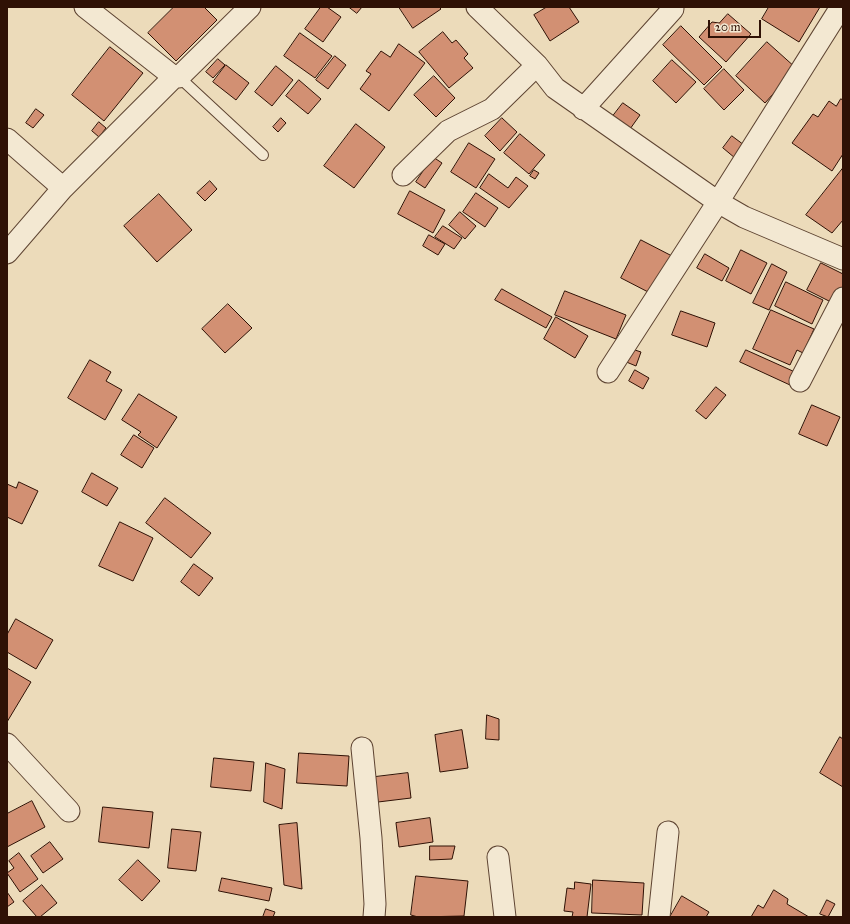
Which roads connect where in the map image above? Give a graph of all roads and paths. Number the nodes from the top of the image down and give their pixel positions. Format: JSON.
{"nodes":[{"id":1,"x":85,"y":7,"type":"edge"},
{"id":2,"x":250,"y":7,"type":"edge"},
{"id":3,"x":477,"y":7,"type":"edge"},
{"id":4,"x":841,"y":7,"type":"edge"},
{"id":5,"x":673,"y":9,"type":"dead end"},
{"id":6,"x":537,"y":65,"type":"junction"},
{"id":7,"x":176,"y":77,"type":"junction"},
{"id":8,"x":583,"y":109,"type":"junction"},
{"id":9,"x":7,"y":139,"type":"edge"},
{"id":10,"x":263,"y":155,"type":"dead end"},
{"id":11,"x":403,"y":175,"type":"dead end"},
{"id":12,"x":63,"y":188,"type":"junction"},
{"id":13,"x":718,"y":202,"type":"junction"},
{"id":14,"x":7,"y":253,"type":"edge"},
{"id":15,"x":843,"y":259,"type":"edge"},
{"id":16,"x":843,"y":298,"type":"edge"},
{"id":17,"x":608,"y":372,"type":"dead end"},
{"id":18,"x":800,"y":382,"type":"dead end"},
{"id":19,"x":7,"y":744,"type":"edge"},
{"id":20,"x":362,"y":748,"type":"dead end"},
{"id":21,"x":69,"y":811,"type":"dead end"},
{"id":22,"x":668,"y":832,"type":"dead end"},
{"id":23,"x":498,"y":857,"type":"dead end"},
{"id":24,"x":374,"y":917,"type":"edge"},
{"id":25,"x":505,"y":917,"type":"edge"},
{"id":26,"x":659,"y":917,"type":"edge"}],
"edges":[{"from":1,"to":7,"type":"street"},
{"from":2,"to":7,"type":"street"},
{"from":3,"to":6,"type":"street"},
{"from":4,"to":13,"type":"street"},
{"from":5,"to":8,"type":"street"},
{"from":6,"to":8,"type":"street"},
{"from":6,"to":11,"type":"street"},
{"from":7,"to":10,"type":"lane"},
{"from":7,"to":12,"type":"street"},
{"from":8,"to":13,"type":"street"},
{"from":9,"to":12,"type":"street"},
{"from":12,"to":14,"type":"street"},
{"from":13,"to":15,"type":"street"},
{"from":13,"to":17,"type":"street"},
{"from":16,"to":18,"type":"street"},
{"from":19,"to":21,"type":"street"},
{"from":20,"to":24,"type":"street"},
{"from":22,"to":26,"type":"street"},
{"from":23,"to":25,"type":"street"}]}
